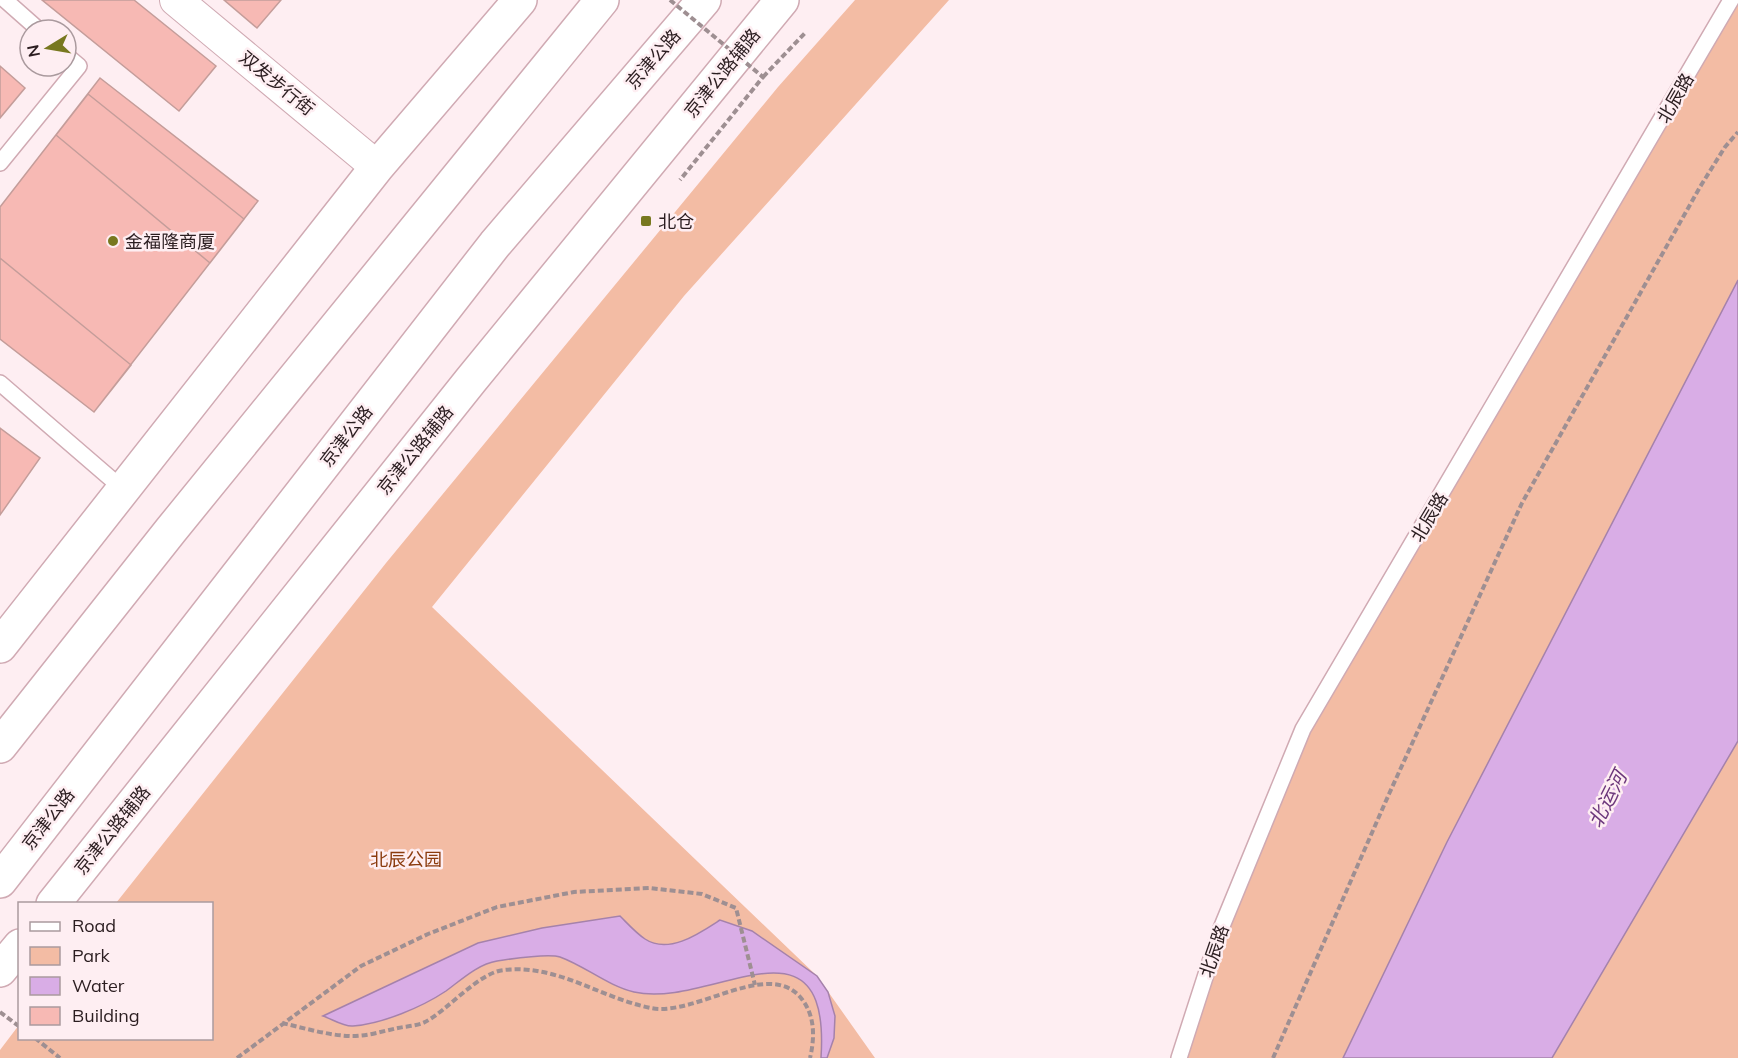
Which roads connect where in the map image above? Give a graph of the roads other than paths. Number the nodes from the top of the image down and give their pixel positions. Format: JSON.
{"nodes":[{"id":1,"x":5,"y":0,"type":"edge"},
{"id":2,"x":176,"y":0,"type":"edge"},
{"id":3,"x":520,"y":0,"type":"edge"},
{"id":4,"x":602,"y":0,"type":"edge"},
{"id":5,"x":704,"y":0,"type":"edge"},
{"id":6,"x":782,"y":0,"type":"edge"},
{"id":7,"x":1731,"y":0,"type":"edge"},
{"id":8,"x":25,"y":18,"type":"edge"},
{"id":9,"x":69,"y":78,"type":"edge"},
{"id":10,"x":0,"y":163,"type":"edge"},
{"id":11,"x":377,"y":167,"type":"junction"},
{"id":12,"x":0,"y":383,"type":"edge"},
{"id":13,"x":124,"y":490,"type":"junction"},
{"id":14,"x":0,"y":646,"type":"edge"},
{"id":15,"x":0,"y":746,"type":"edge"},
{"id":16,"x":0,"y":881,"type":"edge"},
{"id":17,"x":54,"y":902,"type":"edge"},
{"id":18,"x":18,"y":948,"type":"edge"},
{"id":19,"x":0,"y":970,"type":"edge"},
{"id":20,"x":1179,"y":1058,"type":"edge"}],
"edges":[{"from":1,"to":8,"type":"lane"},
{"from":2,"to":11,"type":"street","name":"双发步行街"},
{"from":3,"to":11,"type":"main road"},
{"from":4,"to":15,"type":"main road"},
{"from":5,"to":16,"type":"main road","name":"京津公路"},
{"from":6,"to":17,"type":"main road","name":"京津公路辅路"},
{"from":7,"to":20,"type":"lane","name":"北辰路"},
{"from":9,"to":10,"type":"lane"},
{"from":11,"to":13,"type":"main road"},
{"from":12,"to":13,"type":"lane"},
{"from":13,"to":14,"type":"main road"},
{"from":18,"to":19,"type":"main road"}]}
